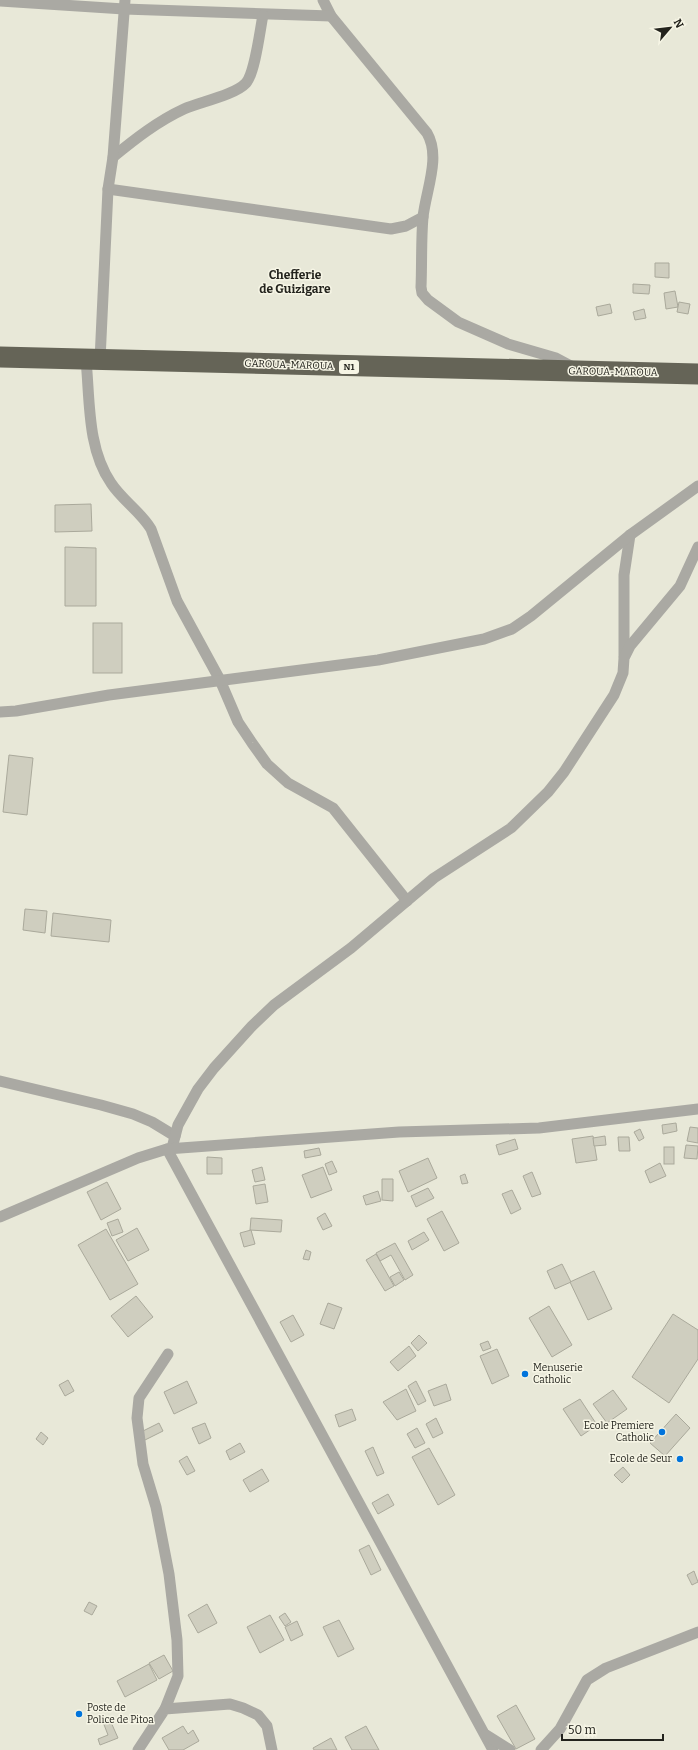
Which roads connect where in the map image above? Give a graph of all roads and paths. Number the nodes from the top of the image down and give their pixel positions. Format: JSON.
{"nodes":[{"id":1,"x":323,"y":0,"type":"edge"},
{"id":2,"x":0,"y":1,"type":"edge"},
{"id":3,"x":125,"y":5,"type":"edge"},
{"id":4,"x":263,"y":15,"type":"junction"},
{"id":5,"x":331,"y":16,"type":"junction"},
{"id":6,"x":113,"y":157,"type":"junction"},
{"id":7,"x":108,"y":189,"type":"junction"},
{"id":8,"x":423,"y":216,"type":"junction"},
{"id":9,"x":0,"y":357,"type":"edge"},
{"id":10,"x":93,"y":360,"type":"junction"},
{"id":11,"x":582,"y":372,"type":"junction"},
{"id":12,"x":698,"y":374,"type":"edge"},
{"id":13,"x":698,"y":486,"type":"edge"},
{"id":14,"x":630,"y":535,"type":"junction"},
{"id":15,"x":698,"y":547,"type":"edge"},
{"id":16,"x":624,"y":658,"type":"junction"},
{"id":17,"x":220,"y":680,"type":"junction"},
{"id":18,"x":0,"y":712,"type":"edge"},
{"id":19,"x":407,"y":901,"type":"junction"},
{"id":20,"x":0,"y":1081,"type":"edge"},
{"id":21,"x":698,"y":1109,"type":"edge"},
{"id":22,"x":175,"y":1136,"type":"junction"},
{"id":23,"x":169,"y":1148,"type":"junction"},
{"id":24,"x":0,"y":1217,"type":"edge"},
{"id":25,"x":168,"y":1354,"type":"dead end"},
{"id":26,"x":698,"y":1632,"type":"edge"},
{"id":27,"x":165,"y":1709,"type":"junction"},
{"id":28,"x":485,"y":1735,"type":"junction"},
{"id":29,"x":138,"y":1750,"type":"edge"},
{"id":30,"x":272,"y":1750,"type":"edge"},
{"id":31,"x":493,"y":1750,"type":"edge"},
{"id":32,"x":510,"y":1750,"type":"edge"},
{"id":33,"x":541,"y":1750,"type":"edge"}],
"edges":[{"from":1,"to":5,"type":"street"},
{"from":2,"to":3,"type":"street"},
{"from":3,"to":4,"type":"street"},
{"from":3,"to":6,"type":"street"},
{"from":4,"to":5,"type":"street"},
{"from":4,"to":6,"type":"street"},
{"from":5,"to":8,"type":"street"},
{"from":6,"to":7,"type":"street"},
{"from":7,"to":8,"type":"street"},
{"from":7,"to":10,"type":"street"},
{"from":8,"to":11,"type":"street"},
{"from":9,"to":10,"type":"highway","name":"GAROUA-MAROUA","number":"N1"},
{"from":10,"to":11,"type":"highway","name":"GAROUA-MAROUA","number":"N1"},
{"from":10,"to":17,"type":"street"},
{"from":11,"to":12,"type":"highway","name":"GAROUA-MAROUA","number":"N1"},
{"from":13,"to":14,"type":"street"},
{"from":14,"to":16,"type":"street"},
{"from":14,"to":17,"type":"street"},
{"from":15,"to":16,"type":"street"},
{"from":16,"to":19,"type":"street"},
{"from":17,"to":18,"type":"street"},
{"from":17,"to":19,"type":"street"},
{"from":19,"to":22,"type":"street"},
{"from":20,"to":22,"type":"street"},
{"from":21,"to":23,"type":"street"},
{"from":22,"to":23,"type":"street"},
{"from":23,"to":24,"type":"street"},
{"from":23,"to":28,"type":"street"},
{"from":25,"to":27,"type":"street"},
{"from":26,"to":33,"type":"street"},
{"from":27,"to":29,"type":"street"},
{"from":27,"to":30,"type":"street"},
{"from":28,"to":31,"type":"street"},
{"from":28,"to":32,"type":"street"}]}
